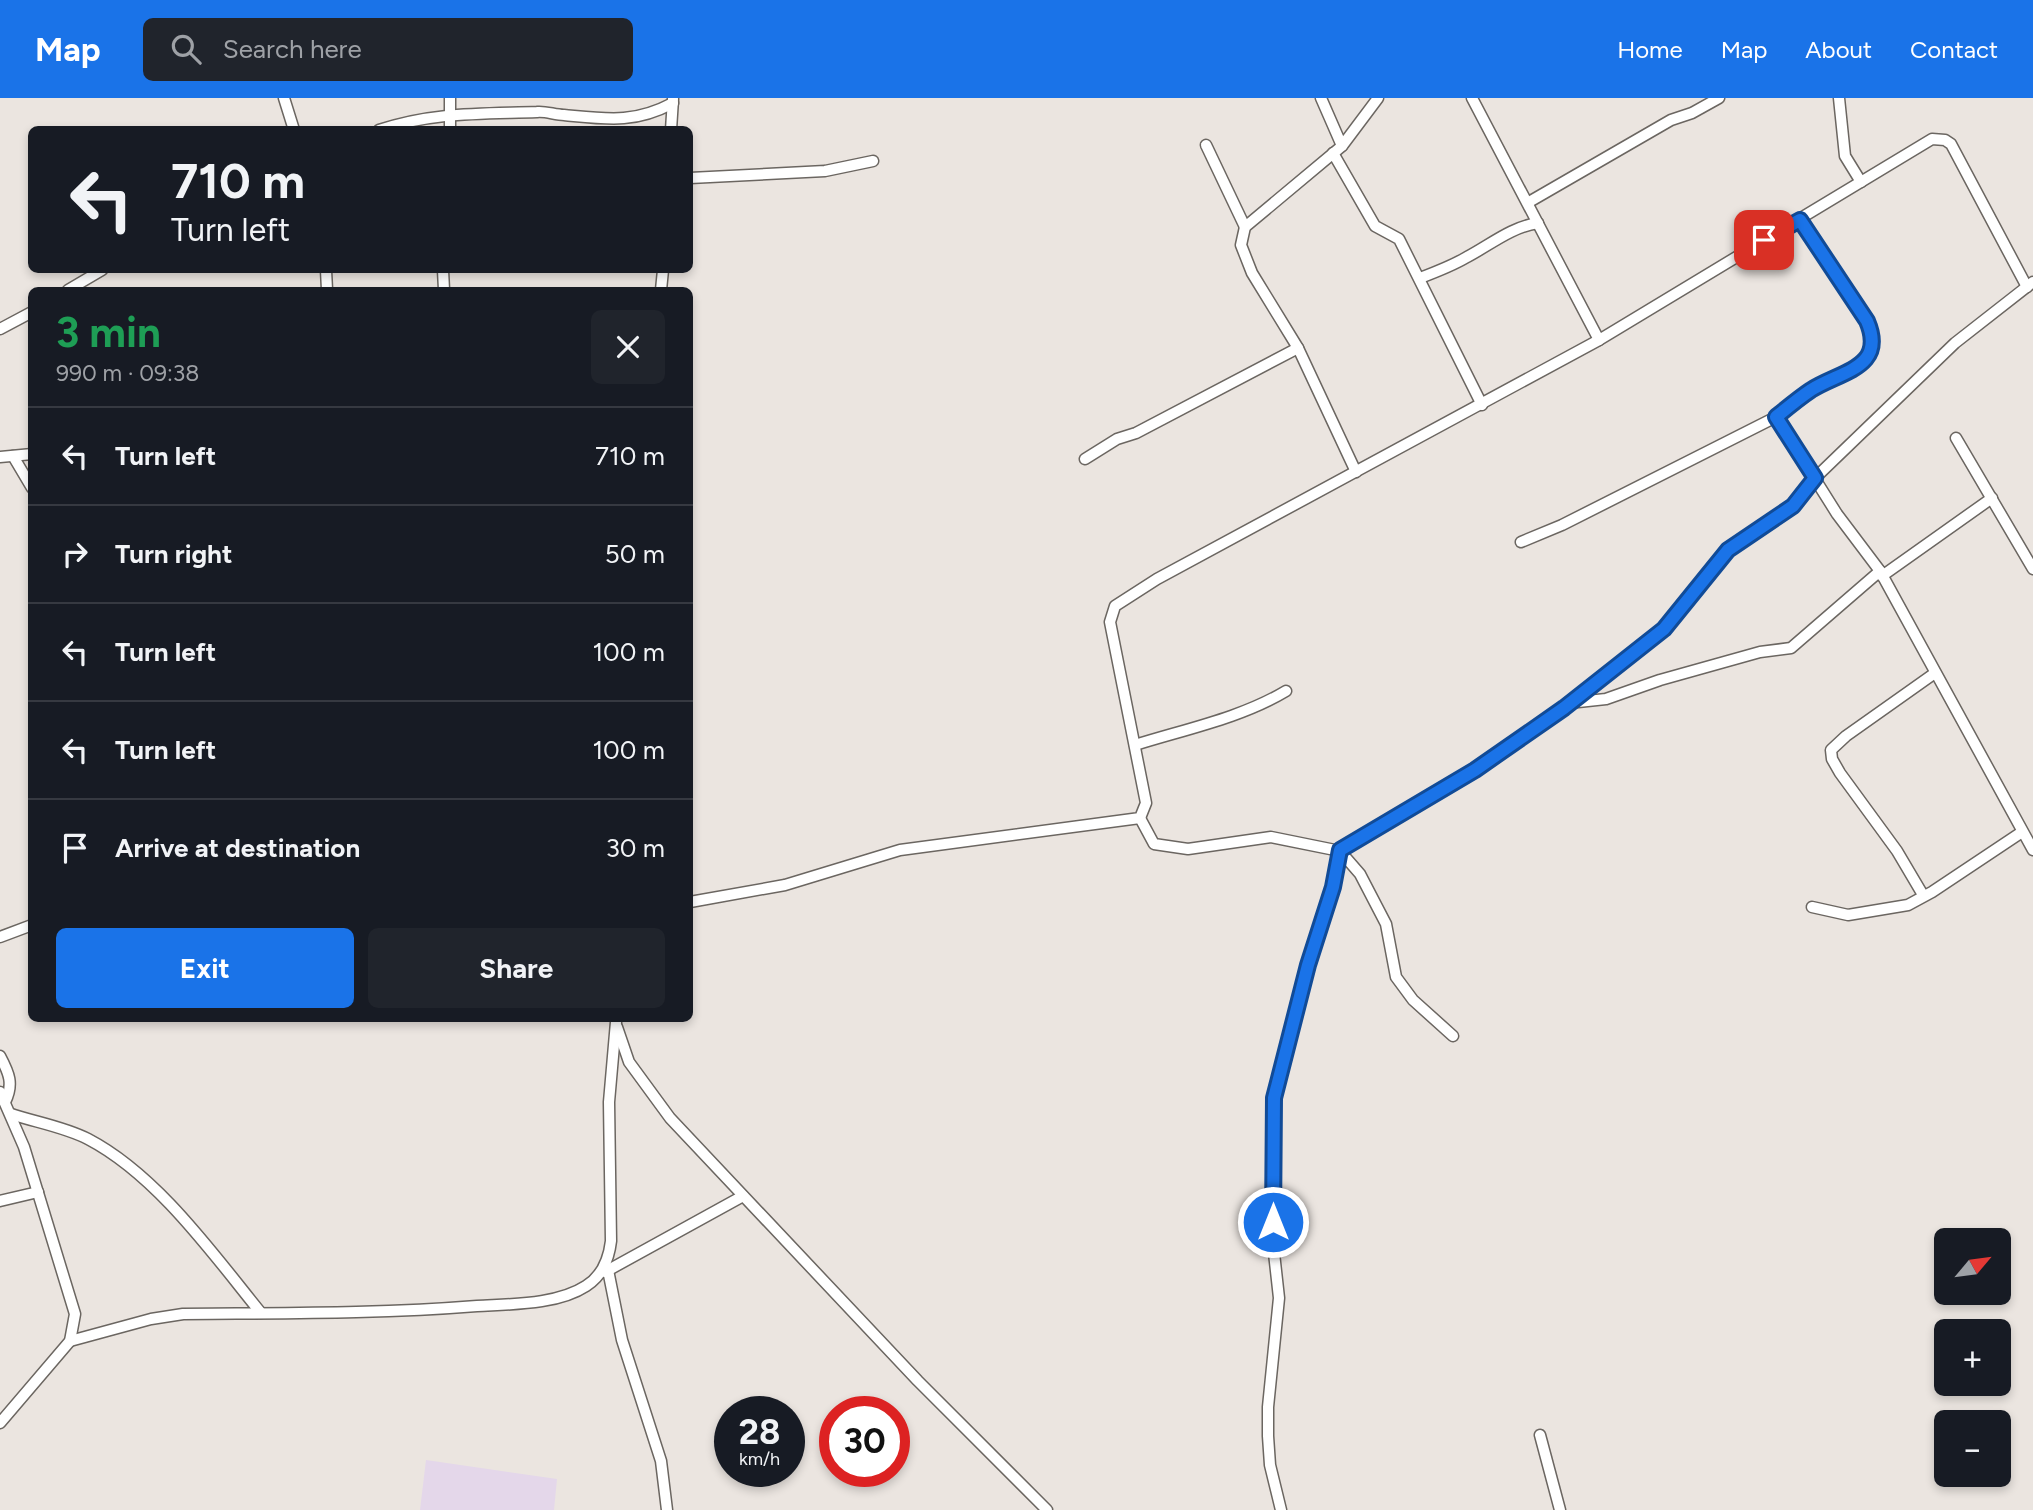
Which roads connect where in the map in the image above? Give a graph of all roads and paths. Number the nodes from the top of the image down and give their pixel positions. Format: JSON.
{"nodes":[{"id":1,"x":284,"y":98,"type":"edge"},
{"id":2,"x":450,"y":98,"type":"edge"},
{"id":3,"x":1321,"y":98,"type":"edge"},
{"id":4,"x":1378,"y":98,"type":"edge"},
{"id":5,"x":1472,"y":98,"type":"edge"},
{"id":6,"x":1719,"y":98,"type":"edge"},
{"id":7,"x":1839,"y":98,"type":"edge"},
{"id":8,"x":673,"y":101,"type":"edge"},
{"id":9,"x":450,"y":113,"type":"junction"},
{"id":10,"x":293,"y":126,"type":"edge"},
{"id":11,"x":396,"y":126,"type":"edge"},
{"id":12,"x":450,"y":126,"type":"edge"},
{"id":13,"x":671,"y":126,"type":"edge"},
{"id":14,"x":1206,"y":145,"type":"dead end"},
{"id":15,"x":1337,"y":150,"type":"junction"},
{"id":16,"x":873,"y":161,"type":"dead end"},
{"id":17,"x":693,"y":178,"type":"edge"},
{"id":18,"x":1861,"y":181,"type":"junction"},
{"id":19,"x":1529,"y":202,"type":"junction"},
{"id":20,"x":1800,"y":220,"type":"junction"},
{"id":21,"x":1538,"y":223,"type":"junction"},
{"id":22,"x":1245,"y":227,"type":"junction"},
{"id":23,"x":97,"y":273,"type":"edge"},
{"id":24,"x":1420,"y":278,"type":"junction"},
{"id":25,"x":2030,"y":284,"type":"edge"},
{"id":26,"x":73,"y":287,"type":"edge"},
{"id":27,"x":28,"y":314,"type":"edge"},
{"id":28,"x":0,"y":329,"type":"edge"},
{"id":29,"x":1599,"y":340,"type":"junction"},
{"id":30,"x":1298,"y":348,"type":"junction"},
{"id":31,"x":1482,"y":405,"type":"junction"},
{"id":32,"x":1776,"y":417,"type":"junction"},
{"id":33,"x":1956,"y":438,"type":"dead end"},
{"id":34,"x":28,"y":454,"type":"edge"},
{"id":35,"x":13,"y":456,"type":"junction"},
{"id":36,"x":0,"y":457,"type":"edge"},
{"id":37,"x":1085,"y":459,"type":"dead end"},
{"id":38,"x":1356,"y":472,"type":"junction"},
{"id":39,"x":1815,"y":478,"type":"junction"},
{"id":40,"x":28,"y":481,"type":"edge"},
{"id":41,"x":1992,"y":498,"type":"junction"},
{"id":42,"x":1521,"y":542,"type":"dead end"},
{"id":43,"x":2033,"y":569,"type":"edge"},
{"id":44,"x":1881,"y":574,"type":"junction"},
{"id":45,"x":1935,"y":673,"type":"junction"},
{"id":46,"x":1286,"y":691,"type":"dead end"},
{"id":47,"x":1569,"y":703,"type":"junction"},
{"id":48,"x":1135,"y":744,"type":"junction"},
{"id":49,"x":1140,"y":818,"type":"junction"},
{"id":50,"x":2022,"y":832,"type":"junction"},
{"id":51,"x":1340,"y":850,"type":"junction"},
{"id":52,"x":2033,"y":850,"type":"edge"},
{"id":53,"x":1923,"y":895,"type":"junction"},
{"id":54,"x":693,"y":901,"type":"edge"},
{"id":55,"x":1812,"y":907,"type":"dead end"},
{"id":56,"x":28,"y":926,"type":"edge"},
{"id":57,"x":0,"y":937,"type":"edge"},
{"id":58,"x":616,"y":1022,"type":"edge"},
{"id":59,"x":617,"y":1022,"type":"edge"},
{"id":60,"x":1452,"y":1036,"type":"dead end"},
{"id":61,"x":0,"y":1056,"type":"edge"},
{"id":62,"x":2,"y":1097,"type":"edge"},
{"id":63,"x":11,"y":1114,"type":"junction"},
{"id":64,"x":38,"y":1192,"type":"junction"},
{"id":65,"x":743,"y":1196,"type":"junction"},
{"id":66,"x":0,"y":1201,"type":"edge"},
{"id":67,"x":604,"y":1273,"type":"junction"},
{"id":68,"x":261,"y":1313,"type":"junction"},
{"id":69,"x":70,"y":1340,"type":"junction"},
{"id":70,"x":0,"y":1423,"type":"edge"},
{"id":71,"x":1540,"y":1435,"type":"dead end"},
{"id":72,"x":667,"y":1510,"type":"edge"},
{"id":73,"x":1047,"y":1510,"type":"edge"},
{"id":74,"x":1281,"y":1510,"type":"edge"},
{"id":75,"x":1560,"y":1510,"type":"edge"}],
"edges":[{"from":1,"to":10,"type":"street"},
{"from":2,"to":9,"type":"street"},
{"from":3,"to":15,"type":"street"},
{"from":4,"to":15,"type":"street"},
{"from":5,"to":19,"type":"street"},
{"from":6,"to":19,"type":"street"},
{"from":7,"to":18,"type":"street"},
{"from":8,"to":9,"type":"street"},
{"from":8,"to":13,"type":"street"},
{"from":9,"to":11,"type":"street"},
{"from":9,"to":12,"type":"street"},
{"from":14,"to":22,"type":"street"},
{"from":15,"to":22,"type":"street"},
{"from":15,"to":24,"type":"street"},
{"from":16,"to":17,"type":"street"},
{"from":18,"to":20,"type":"street"},
{"from":18,"to":25,"type":"street"},
{"from":19,"to":21,"type":"street"},
{"from":20,"to":29,"type":"street"},
{"from":20,"to":32,"type":"street"},
{"from":21,"to":24,"type":"street"},
{"from":21,"to":29,"type":"street"},
{"from":22,"to":30,"type":"street"},
{"from":23,"to":26,"type":"street"},
{"from":24,"to":31,"type":"street"},
{"from":25,"to":39,"type":"street"},
{"from":27,"to":28,"type":"street"},
{"from":29,"to":31,"type":"street"},
{"from":30,"to":37,"type":"street"},
{"from":30,"to":38,"type":"street"},
{"from":31,"to":38,"type":"street"},
{"from":32,"to":39,"type":"street"},
{"from":32,"to":42,"type":"street"},
{"from":33,"to":41,"type":"street"},
{"from":34,"to":35,"type":"street"},
{"from":35,"to":36,"type":"street"},
{"from":35,"to":40,"type":"street"},
{"from":38,"to":48,"type":"street"},
{"from":39,"to":44,"type":"street"},
{"from":39,"to":47,"type":"street"},
{"from":41,"to":43,"type":"street"},
{"from":41,"to":44,"type":"street"},
{"from":44,"to":45,"type":"street"},
{"from":44,"to":47,"type":"street"},
{"from":45,"to":50,"type":"street"},
{"from":45,"to":53,"type":"street"},
{"from":46,"to":48,"type":"street"},
{"from":47,"to":51,"type":"street"},
{"from":48,"to":49,"type":"street"},
{"from":49,"to":51,"type":"street"},
{"from":49,"to":54,"type":"street"},
{"from":50,"to":52,"type":"street"},
{"from":50,"to":53,"type":"street"},
{"from":51,"to":60,"type":"street"},
{"from":51,"to":74,"type":"street"},
{"from":53,"to":55,"type":"street"},
{"from":56,"to":57,"type":"street"},
{"from":58,"to":67,"type":"street"},
{"from":59,"to":65,"type":"street"},
{"from":61,"to":62,"type":"street"},
{"from":62,"to":63,"type":"street"},
{"from":63,"to":64,"type":"street"},
{"from":63,"to":68,"type":"street"},
{"from":64,"to":66,"type":"street"},
{"from":64,"to":69,"type":"street"},
{"from":65,"to":67,"type":"street"},
{"from":65,"to":73,"type":"street"},
{"from":67,"to":68,"type":"street"},
{"from":67,"to":72,"type":"street"},
{"from":68,"to":69,"type":"street"},
{"from":69,"to":70,"type":"street"},
{"from":71,"to":75,"type":"street"}]}
